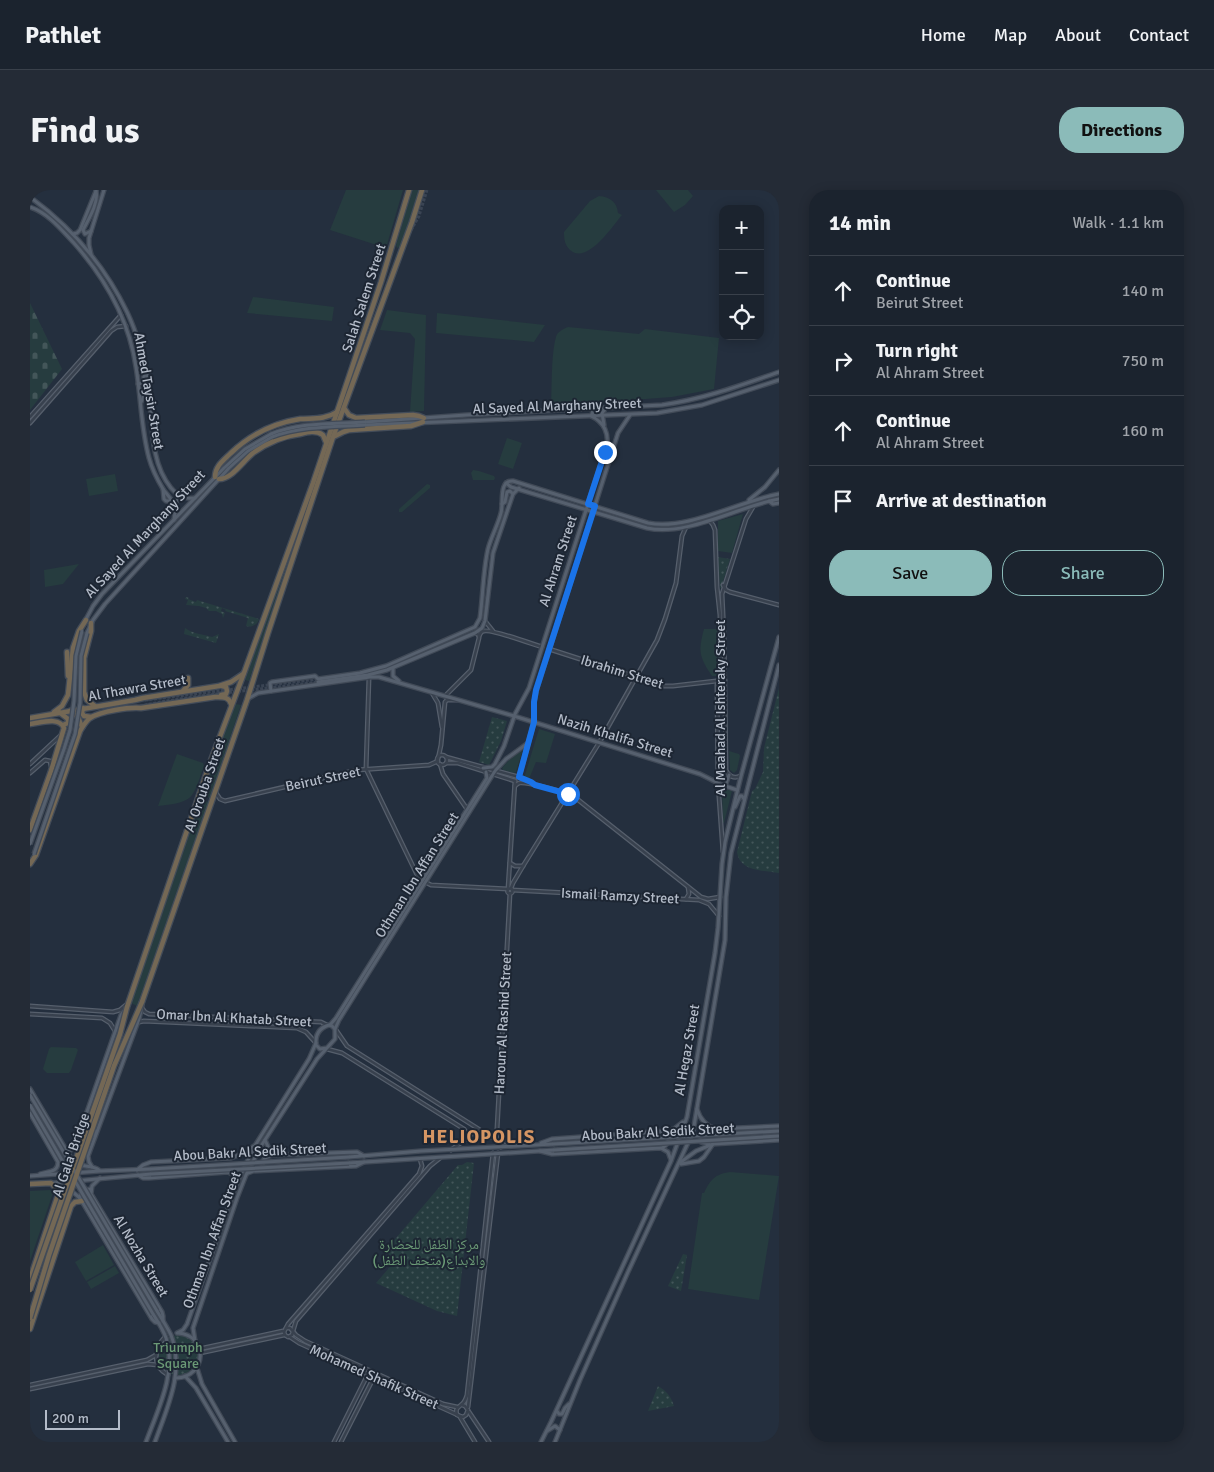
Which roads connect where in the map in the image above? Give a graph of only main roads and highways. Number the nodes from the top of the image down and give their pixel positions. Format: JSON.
{"nodes":[{"id":1,"x":96,"y":190,"type":"edge"},
{"id":2,"x":104,"y":190,"type":"edge"},
{"id":3,"x":409,"y":190,"type":"edge"},
{"id":4,"x":422,"y":190,"type":"edge"},
{"id":5,"x":30,"y":197,"type":"edge"},
{"id":6,"x":30,"y":206,"type":"edge"},
{"id":7,"x":91,"y":230,"type":"junction"},
{"id":8,"x":81,"y":231,"type":"junction"},
{"id":9,"x":73,"y":234,"type":"junction"},
{"id":10,"x":392,"y":250,"type":"junction"},
{"id":11,"x":400,"y":253,"type":"junction"},
{"id":12,"x":92,"y":257,"type":"junction"},
{"id":13,"x":145,"y":368,"type":"junction"},
{"id":14,"x":779,"y":372,"type":"edge"},
{"id":15,"x":779,"y":380,"type":"edge"},
{"id":16,"x":138,"y":384,"type":"junction"},
{"id":17,"x":149,"y":390,"type":"junction"},
{"id":18,"x":140,"y":402,"type":"junction"},
{"id":19,"x":344,"y":408,"type":"junction"},
{"id":20,"x":606,"y":408,"type":"junction"},
{"id":21,"x":590,"y":409,"type":"junction"},
{"id":22,"x":337,"y":412,"type":"junction"},
{"id":23,"x":630,"y":415,"type":"junction"},
{"id":24,"x":591,"y":416,"type":"junction"},
{"id":25,"x":602,"y":416,"type":"junction"},
{"id":26,"x":358,"y":418,"type":"junction"},
{"id":27,"x":317,"y":419,"type":"junction"},
{"id":28,"x":426,"y":420,"type":"junction"},
{"id":29,"x":604,"y":427,"type":"junction"},
{"id":30,"x":357,"y":430,"type":"junction"},
{"id":31,"x":316,"y":432,"type":"junction"},
{"id":32,"x":334,"y":437,"type":"junction"},
{"id":33,"x":326,"y":443,"type":"junction"},
{"id":34,"x":779,"y":470,"type":"edge"},
{"id":35,"x":217,"y":478,"type":"junction"},
{"id":36,"x":513,"y":481,"type":"junction"},
{"id":37,"x":505,"y":484,"type":"junction"},
{"id":38,"x":511,"y":487,"type":"junction"},
{"id":39,"x":519,"y":488,"type":"junction"},
{"id":40,"x":176,"y":494,"type":"junction"},
{"id":41,"x":513,"y":494,"type":"junction"},
{"id":42,"x":779,"y":494,"type":"edge"},
{"id":43,"x":195,"y":498,"type":"junction"},
{"id":44,"x":779,"y":499,"type":"edge"},
{"id":45,"x":768,"y":501,"type":"junction"},
{"id":46,"x":172,"y":502,"type":"junction"},
{"id":47,"x":743,"y":503,"type":"junction"},
{"id":48,"x":502,"y":504,"type":"junction"},
{"id":49,"x":588,"y":504,"type":"junction"},
{"id":50,"x":779,"y":504,"type":"edge"},
{"id":51,"x":595,"y":506,"type":"junction"},
{"id":52,"x":586,"y":509,"type":"junction"},
{"id":53,"x":593,"y":511,"type":"junction"},
{"id":54,"x":584,"y":516,"type":"junction"},
{"id":55,"x":591,"y":517,"type":"junction"},
{"id":56,"x":174,"y":520,"type":"junction"},
{"id":57,"x":86,"y":620,"type":"junction"},
{"id":58,"x":91,"y":623,"type":"junction"},
{"id":59,"x":779,"y":638,"type":"edge"},
{"id":60,"x":542,"y":647,"type":"junction"},
{"id":61,"x":550,"y":649,"type":"junction"},
{"id":62,"x":67,"y":652,"type":"dead end"},
{"id":63,"x":779,"y":666,"type":"edge"},
{"id":64,"x":393,"y":668,"type":"junction"},
{"id":65,"x":244,"y":673,"type":"junction"},
{"id":66,"x":370,"y":676,"type":"junction"},
{"id":67,"x":188,"y":678,"type":"dead end"},
{"id":68,"x":318,"y":680,"type":"junction"},
{"id":69,"x":70,"y":683,"type":"junction"},
{"id":70,"x":402,"y":684,"type":"junction"},
{"id":71,"x":219,"y":686,"type":"junction"},
{"id":72,"x":183,"y":691,"type":"junction"},
{"id":73,"x":271,"y":691,"type":"junction"},
{"id":74,"x":84,"y":692,"type":"junction"},
{"id":75,"x":215,"y":697,"type":"junction"},
{"id":76,"x":247,"y":700,"type":"junction"},
{"id":77,"x":97,"y":706,"type":"junction"},
{"id":78,"x":230,"y":706,"type":"junction"},
{"id":79,"x":83,"y":708,"type":"junction"},
{"id":80,"x":68,"y":711,"type":"junction"},
{"id":81,"x":59,"y":712,"type":"junction"},
{"id":82,"x":52,"y":714,"type":"junction"},
{"id":83,"x":514,"y":716,"type":"junction"},
{"id":84,"x":92,"y":717,"type":"junction"},
{"id":85,"x":30,"y":718,"type":"edge"},
{"id":86,"x":534,"y":722,"type":"junction"},
{"id":87,"x":30,"y":724,"type":"edge"},
{"id":88,"x":63,"y":725,"type":"junction"},
{"id":89,"x":81,"y":728,"type":"junction"},
{"id":90,"x":529,"y":742,"type":"junction"},
{"id":91,"x":483,"y":768,"type":"road end"},
{"id":92,"x":744,"y":769,"type":"junction"},
{"id":93,"x":752,"y":771,"type":"junction"},
{"id":94,"x":486,"y":772,"type":"road end"},
{"id":95,"x":729,"y":775,"type":"road end"},
{"id":96,"x":519,"y":777,"type":"road end"},
{"id":97,"x":48,"y":778,"type":"junction"},
{"id":98,"x":62,"y":782,"type":"junction"},
{"id":99,"x":726,"y":786,"type":"junction"},
{"id":100,"x":738,"y":790,"type":"junction"},
{"id":101,"x":744,"y":799,"type":"junction"},
{"id":102,"x":732,"y":810,"type":"junction"},
{"id":103,"x":30,"y":830,"type":"edge"},
{"id":104,"x":30,"y":844,"type":"edge"},
{"id":105,"x":30,"y":864,"type":"edge"},
{"id":106,"x":423,"y":883,"type":"junction"},
{"id":107,"x":142,"y":1002,"type":"junction"},
{"id":108,"x":127,"y":1006,"type":"junction"},
{"id":109,"x":712,"y":1021,"type":"junction"},
{"id":110,"x":703,"y":1022,"type":"junction"},
{"id":111,"x":328,"y":1025,"type":"junction"},
{"id":112,"x":335,"y":1029,"type":"junction"},
{"id":113,"x":701,"y":1034,"type":"junction"},
{"id":114,"x":710,"y":1034,"type":"junction"},
{"id":115,"x":316,"y":1043,"type":"junction"},
{"id":116,"x":326,"y":1049,"type":"junction"},
{"id":117,"x":317,"y":1059,"type":"junction"},
{"id":118,"x":308,"y":1061,"type":"junction"},
{"id":119,"x":702,"y":1079,"type":"junction"},
{"id":120,"x":706,"y":1080,"type":"dead end"},
{"id":121,"x":30,"y":1088,"type":"edge"},
{"id":122,"x":30,"y":1095,"type":"edge"},
{"id":123,"x":30,"y":1106,"type":"edge"},
{"id":124,"x":697,"y":1108,"type":"junction"},
{"id":125,"x":30,"y":1113,"type":"edge"},
{"id":126,"x":686,"y":1120,"type":"junction"},
{"id":127,"x":779,"y":1126,"type":"edge"},
{"id":128,"x":714,"y":1129,"type":"junction"},
{"id":129,"x":98,"y":1130,"type":"junction"},
{"id":130,"x":666,"y":1131,"type":"junction"},
{"id":131,"x":779,"y":1131,"type":"edge"},
{"id":132,"x":79,"y":1134,"type":"junction"},
{"id":133,"x":779,"y":1136,"type":"edge"},
{"id":134,"x":265,"y":1140,"type":"junction"},
{"id":135,"x":779,"y":1140,"type":"edge"},
{"id":136,"x":62,"y":1144,"type":"junction"},
{"id":137,"x":256,"y":1144,"type":"junction"},
{"id":138,"x":713,"y":1144,"type":"junction"},
{"id":139,"x":539,"y":1145,"type":"junction"},
{"id":140,"x":661,"y":1148,"type":"junction"},
{"id":141,"x":65,"y":1149,"type":"junction"},
{"id":142,"x":539,"y":1150,"type":"junction"},
{"id":143,"x":52,"y":1151,"type":"junction"},
{"id":144,"x":274,"y":1155,"type":"junction"},
{"id":145,"x":365,"y":1156,"type":"junction"},
{"id":146,"x":230,"y":1158,"type":"junction"},
{"id":147,"x":671,"y":1161,"type":"junction"},
{"id":148,"x":364,"y":1162,"type":"junction"},
{"id":149,"x":678,"y":1164,"type":"junction"},
{"id":150,"x":92,"y":1167,"type":"junction"},
{"id":151,"x":136,"y":1170,"type":"junction"},
{"id":152,"x":100,"y":1171,"type":"junction"},
{"id":153,"x":264,"y":1171,"type":"junction"},
{"id":154,"x":228,"y":1172,"type":"junction"},
{"id":155,"x":138,"y":1175,"type":"junction"},
{"id":156,"x":30,"y":1176,"type":"edge"},
{"id":157,"x":37,"y":1176,"type":"junction"},
{"id":158,"x":246,"y":1176,"type":"junction"},
{"id":159,"x":100,"y":1178,"type":"junction"},
{"id":160,"x":239,"y":1181,"type":"junction"},
{"id":161,"x":52,"y":1183,"type":"junction"},
{"id":162,"x":30,"y":1184,"type":"edge"},
{"id":163,"x":91,"y":1189,"type":"junction"},
{"id":164,"x":80,"y":1199,"type":"junction"},
{"id":165,"x":54,"y":1209,"type":"junction"},
{"id":166,"x":68,"y":1214,"type":"junction"},
{"id":167,"x":639,"y":1231,"type":"junction"},
{"id":168,"x":646,"y":1234,"type":"junction"},
{"id":169,"x":636,"y":1237,"type":"junction"},
{"id":170,"x":643,"y":1240,"type":"junction"},
{"id":171,"x":30,"y":1279,"type":"edge"},
{"id":172,"x":30,"y":1290,"type":"edge"},
{"id":173,"x":196,"y":1317,"type":"junction"},
{"id":174,"x":30,"y":1318,"type":"edge"},
{"id":175,"x":163,"y":1320,"type":"junction"},
{"id":176,"x":159,"y":1323,"type":"junction"},
{"id":177,"x":187,"y":1324,"type":"junction"},
{"id":178,"x":30,"y":1329,"type":"edge"},
{"id":179,"x":177,"y":1333,"type":"junction"},
{"id":180,"x":170,"y":1334,"type":"junction"},
{"id":181,"x":195,"y":1341,"type":"junction"},
{"id":182,"x":196,"y":1368,"type":"junction"},
{"id":183,"x":185,"y":1376,"type":"junction"},
{"id":184,"x":176,"y":1378,"type":"junction"},
{"id":185,"x":570,"y":1404,"type":"junction"},
{"id":186,"x":557,"y":1411,"type":"junction"},
{"id":187,"x":547,"y":1430,"type":"junction"},
{"id":188,"x":560,"y":1430,"type":"junction"},
{"id":189,"x":146,"y":1442,"type":"edge"},
{"id":190,"x":155,"y":1442,"type":"edge"},
{"id":191,"x":228,"y":1442,"type":"edge"},
{"id":192,"x":235,"y":1442,"type":"edge"},
{"id":193,"x":541,"y":1442,"type":"edge"},
{"id":194,"x":555,"y":1442,"type":"edge"}],
"edges":[{"from":1,"to":8,"type":"main road"},
{"from":2,"to":7,"type":"main road"},
{"from":3,"to":10,"type":"highway","name":"Salah Salem Street"},
{"from":4,"to":11,"type":"highway","name":"Salah Salem Street"},
{"from":5,"to":9,"type":"main road","name":"Ahmed Taysir Street"},
{"from":6,"to":16,"type":"main road","name":"Ahmed Taysir Street"},
{"from":7,"to":8,"type":"main road"},
{"from":7,"to":12,"type":"main road"},
{"from":8,"to":9,"type":"main road"},
{"from":9,"to":12,"type":"main road","name":"Ahmed Taysir Street"},
{"from":10,"to":11,"type":"highway"},
{"from":10,"to":22,"type":"highway","name":"Salah Salem Street"},
{"from":11,"to":19,"type":"highway","name":"Salah Salem Street"},
{"from":12,"to":13,"type":"main road","name":"Ahmed Taysir Street"},
{"from":13,"to":16,"type":"main road"},
{"from":13,"to":17,"type":"main road","name":"Ahmed Taysir Street"},
{"from":14,"to":20,"type":"main road","name":"Al Sayed Al Marghany Street"},
{"from":15,"to":23,"type":"main road","name":"Al Sayed Al Marghany Street"},
{"from":16,"to":18,"type":"main road","name":"Ahmed Taysir Street"},
{"from":17,"to":18,"type":"main road"},
{"from":17,"to":40,"type":"main road","name":"Ahmed Taysir Street"},
{"from":18,"to":46,"type":"main road","name":"Ahmed Taysir Street"},
{"from":19,"to":26,"type":"highway"},
{"from":19,"to":32,"type":"highway","name":"Al Orouba Street"},
{"from":20,"to":21,"type":"main road","name":"Al Sayed Al Marghany Street"},
{"from":20,"to":25,"type":"main road"},
{"from":21,"to":24,"type":"main road"},
{"from":21,"to":28,"type":"main road","name":"Al Sayed Al Marghany Street"},
{"from":22,"to":27,"type":"highway","name":"Al Sayed Al Marghany Street"},
{"from":22,"to":33,"type":"highway","name":"Al Orouba Street"},
{"from":23,"to":25,"type":"main road","name":"Al Sayed Al Marghany Street"},
{"from":23,"to":51,"type":"main road","name":"Al Ahram Street"},
{"from":24,"to":25,"type":"main road","name":"Al Sayed Al Marghany Street"},
{"from":24,"to":28,"type":"main road","name":"Al Sayed Al Marghany Street"},
{"from":24,"to":29,"type":"main road"},
{"from":25,"to":29,"type":"main road","name":"Al Ahram Street"},
{"from":26,"to":28,"type":"highway","name":"Al Sayed Al Marghany Street"},
{"from":26,"to":30,"type":"highway"},
{"from":27,"to":31,"type":"highway"},
{"from":27,"to":35,"type":"highway","name":"Al Sayed Al Marghany Street"},
{"from":28,"to":30,"type":"highway","name":"Al Sayed Al Marghany Street"},
{"from":28,"to":35,"type":"main road","bridge":true},
{"from":29,"to":49,"type":"main road","name":"Al Ahram Street"},
{"from":30,"to":32,"type":"highway","name":"Al Sayed Al Marghany Street"},
{"from":31,"to":33,"type":"highway"},
{"from":31,"to":35,"type":"highway","name":"Al Sayed Al Marghany Street"},
{"from":32,"to":76,"type":"highway","name":"Al Orouba Street"},
{"from":33,"to":65,"type":"highway","name":"Al Orouba Street"},
{"from":34,"to":47,"type":"main road"},
{"from":35,"to":43,"type":"main road","name":"Al Sayed Al Marghany Street"},
{"from":35,"to":58,"type":"main road","name":"Al Sayed Al Marghany Street"},
{"from":36,"to":37,"type":"main road"},
{"from":36,"to":38,"type":"main road"},
{"from":36,"to":49,"type":"main road"},
{"from":37,"to":38,"type":"main road"},
{"from":37,"to":48,"type":"main road"},
{"from":38,"to":39,"type":"main road"},
{"from":39,"to":41,"type":"main road"},
{"from":39,"to":52,"type":"main road"},
{"from":40,"to":43,"type":"main road"},
{"from":40,"to":46,"type":"main road"},
{"from":41,"to":48,"type":"main road"},
{"from":41,"to":64,"type":"main road"},
{"from":42,"to":47,"type":"main road"},
{"from":43,"to":56,"type":"main road","name":"Al Sayed Al Marghany Street"},
{"from":44,"to":45,"type":"main road"},
{"from":45,"to":50,"type":"main road"},
{"from":45,"to":53,"type":"main road"},
{"from":46,"to":56,"type":"main road","name":"Ahmed Taysir Street"},
{"from":47,"to":51,"type":"main road"},
{"from":48,"to":68,"type":"main road"},
{"from":49,"to":51,"type":"main road"},
{"from":49,"to":52,"type":"main road","name":"Al Ahram Street"},
{"from":51,"to":53,"type":"main road","name":"Al Ahram Street"},
{"from":52,"to":53,"type":"main road"},
{"from":52,"to":54,"type":"main road","name":"Al Ahram Street"},
{"from":53,"to":55,"type":"main road","name":"Al Ahram Street"},
{"from":54,"to":55,"type":"main road"},
{"from":54,"to":60,"type":"main road","name":"Al Ahram Street"},
{"from":55,"to":61,"type":"main road","name":"Al Ahram Street"},
{"from":56,"to":57,"type":"main road","name":"Al Sayed Al Marghany Street"},
{"from":57,"to":69,"type":"highway"},
{"from":57,"to":104,"type":"main road","name":"Al Sayed Al Marghany Street","bridge":true},
{"from":58,"to":74,"type":"highway"},
{"from":58,"to":105,"type":"main road","name":"Al Sayed Al Marghany Street","bridge":true},
{"from":59,"to":92,"type":"main road","name":"Al Hegaz Street"},
{"from":60,"to":61,"type":"main road"},
{"from":60,"to":83,"type":"main road","name":"Al Ahram Street"},
{"from":61,"to":86,"type":"main road","name":"Al Ahram Street"},
{"from":62,"to":69,"type":"highway"},
{"from":63,"to":93,"type":"main road","name":"Al Hegaz Street"},
{"from":64,"to":66,"type":"main road"},
{"from":64,"to":70,"type":"main road"},
{"from":65,"to":71,"type":"highway","name":"Al Thawra Street"},
{"from":65,"to":78,"type":"highway","name":"Al Orouba Street"},
{"from":66,"to":68,"type":"main road"},
{"from":66,"to":70,"type":"main road","name":"Nazih Khalifa Street"},
{"from":66,"to":73,"type":"main road"},
{"from":67,"to":72,"type":"highway"},
{"from":68,"to":73,"type":"main road"},
{"from":69,"to":74,"type":"highway"},
{"from":69,"to":82,"type":"highway"},
{"from":70,"to":83,"type":"main road","name":"Nazih Khalifa Street"},
{"from":71,"to":72,"type":"highway","name":"Al Thawra Street"},
{"from":71,"to":75,"type":"highway"},
{"from":72,"to":77,"type":"highway","name":"Al Thawra Street"},
{"from":73,"to":76,"type":"main road"},
{"from":74,"to":77,"type":"highway"},
{"from":75,"to":78,"type":"highway"},
{"from":75,"to":84,"type":"highway","name":"Al Thawra Street"},
{"from":76,"to":107,"type":"highway","name":"Al Orouba Street"},
{"from":77,"to":79,"type":"highway","name":"Al Thawra Street"},
{"from":78,"to":108,"type":"highway","name":"Al Orouba Street"},
{"from":79,"to":80,"type":"highway","name":"Al Thawra Street"},
{"from":79,"to":84,"type":"highway"},
{"from":80,"to":81,"type":"highway","name":"Al Thawra Street"},
{"from":80,"to":89,"type":"highway"},
{"from":81,"to":82,"type":"highway","name":"Al Thawra Street"},
{"from":81,"to":88,"type":"highway"},
{"from":82,"to":85,"type":"highway","name":"Al Thawra Street"},
{"from":83,"to":86,"type":"main road","name":"Nazih Khalifa Street"},
{"from":83,"to":91,"type":"main road"},
{"from":84,"to":89,"type":"highway","name":"Al Thawra Street"},
{"from":86,"to":90,"type":"main road","name":"Al Ahram Street"},
{"from":86,"to":99,"type":"main road","name":"Nazih Khalifa Street"},
{"from":87,"to":88,"type":"highway"},
{"from":88,"to":97,"type":"highway"},
{"from":89,"to":98,"type":"highway"},
{"from":90,"to":96,"type":"main road","name":"Al Ahram Street"},
{"from":90,"to":106,"type":"main road","name":"Othman Ibn Affan Street"},
{"from":92,"to":93,"type":"main road"},
{"from":92,"to":100,"type":"main road","name":"Al Hegaz Street"},
{"from":93,"to":101,"type":"main road","name":"Al Hegaz Street"},
{"from":94,"to":106,"type":"main road","name":"Othman Ibn Affan Street"},
{"from":95,"to":99,"type":"main road"},
{"from":97,"to":98,"type":"highway"},
{"from":97,"to":103,"type":"highway"},
{"from":98,"to":105,"type":"highway"},
{"from":99,"to":100,"type":"main road","name":"Nazih Khalifa Street"},
{"from":100,"to":102,"type":"main road","name":"Al Hegaz Street"},
{"from":101,"to":102,"type":"main road"},
{"from":101,"to":109,"type":"main road","name":"Al Hegaz Street"},
{"from":102,"to":110,"type":"main road","name":"Al Hegaz Street"},
{"from":106,"to":111,"type":"main road","name":"Othman Ibn Affan Street"},
{"from":106,"to":112,"type":"main road","name":"Othman Ibn Affan Street"},
{"from":107,"to":129,"type":"main road","name":"Al Orouba Street"},
{"from":107,"to":174,"type":"highway","name":"Al Gala' Bridge","bridge":true},
{"from":108,"to":132,"type":"main road","name":"Al Orouba Street"},
{"from":108,"to":172,"type":"highway","name":"Al Gala' Bridge","bridge":true},
{"from":109,"to":110,"type":"main road"},
{"from":109,"to":114,"type":"main road","name":"Al Hegaz Street"},
{"from":110,"to":113,"type":"main road","name":"Al Hegaz Street"},
{"from":111,"to":112,"type":"main road"},
{"from":111,"to":115,"type":"main road"},
{"from":112,"to":116,"type":"main road"},
{"from":113,"to":114,"type":"main road"},
{"from":113,"to":126,"type":"main road","name":"Al Hegaz Street"},
{"from":114,"to":119,"type":"main road","name":"Al Hegaz Street"},
{"from":115,"to":116,"type":"main road"},
{"from":115,"to":118,"type":"main road","name":"Othman Ibn Affan Street"},
{"from":116,"to":117,"type":"main road","name":"Othman Ibn Affan Street"},
{"from":117,"to":118,"type":"main road"},
{"from":117,"to":134,"type":"main road","name":"Othman Ibn Affan Street"},
{"from":118,"to":137,"type":"main road","name":"Othman Ibn Affan Street"},
{"from":119,"to":120,"type":"main road"},
{"from":119,"to":124,"type":"main road","name":"Al Hegaz Street"},
{"from":121,"to":136,"type":"main road"},
{"from":122,"to":175,"type":"main road","bridge":true},
{"from":123,"to":176,"type":"main road","name":"Al Nozha Street","bridge":true},
{"from":124,"to":128,"type":"main road","name":"Abou Bakr Al Sedik Street"},
{"from":124,"to":149,"type":"main road","name":"Al Hegaz Street"},
{"from":125,"to":143,"type":"main road"},
{"from":126,"to":130,"type":"main road","name":"Abou Bakr Al Sedik Street"},
{"from":126,"to":147,"type":"main road","name":"Al Hegaz Street"},
{"from":127,"to":128,"type":"main road","name":"Abou Bakr Al Sedik Street"},
{"from":128,"to":138,"type":"main road"},
{"from":129,"to":132,"type":"main road"},
{"from":129,"to":150,"type":"main road","name":"Al Orouba Street"},
{"from":130,"to":139,"type":"main road","name":"Abou Bakr Al Sedik Street"},
{"from":130,"to":140,"type":"main road"},
{"from":131,"to":139,"type":"main road","name":"Abou Bakr Al Sedik Street","bridge":true},
{"from":132,"to":141,"type":"main road","name":"Al Orouba Street"},
{"from":133,"to":142,"type":"main road","name":"Abou Bakr Al Sedik Street","bridge":true},
{"from":134,"to":144,"type":"main road","name":"Abou Bakr Al Sedik Street"},
{"from":134,"to":158,"type":"main road","name":"Othman Ibn Affan Street"},
{"from":135,"to":138,"type":"main road","name":"Abou Bakr Al Sedik Street"},
{"from":136,"to":141,"type":"main road"},
{"from":136,"to":143,"type":"main road"},
{"from":137,"to":146,"type":"main road","name":"Abou Bakr Al Sedik Street"},
{"from":137,"to":160,"type":"main road","name":"Othman Ibn Affan Street"},
{"from":138,"to":149,"type":"main road","name":"Abou Bakr Al Sedik Street"},
{"from":138,"to":149,"type":"main road"},
{"from":139,"to":145,"type":"main road","name":"Abou Bakr Al Sedik Street"},
{"from":140,"to":142,"type":"main road","name":"Abou Bakr Al Sedik Street"},
{"from":140,"to":147,"type":"main road","name":"Abou Bakr Al Sedik Street"},
{"from":141,"to":150,"type":"main road"},
{"from":142,"to":148,"type":"main road","name":"Abou Bakr Al Sedik Street"},
{"from":143,"to":157,"type":"main road"},
{"from":144,"to":145,"type":"main road","name":"Abou Bakr Al Sedik Street"},
{"from":144,"to":153,"type":"main road"},
{"from":145,"to":151,"type":"main road","name":"Abou Bakr Al Sedik Street","bridge":true},
{"from":146,"to":151,"type":"main road","name":"Abou Bakr Al Sedik Street"},
{"from":146,"to":154,"type":"main road"},
{"from":147,"to":167,"type":"main road","name":"Al Hegaz Street"},
{"from":148,"to":153,"type":"main road","name":"Abou Bakr Al Sedik Street"},
{"from":148,"to":155,"type":"main road","name":"Abou Bakr Al Sedik Street","bridge":true},
{"from":149,"to":168,"type":"main road","name":"Al Hegaz Street"},
{"from":150,"to":152,"type":"main road"},
{"from":151,"to":152,"type":"main road","name":"Abou Bakr Al Sedik Street"},
{"from":152,"to":157,"type":"main road","name":"Abou Bakr Al Sedik Street"},
{"from":153,"to":158,"type":"main road","name":"Abou Bakr Al Sedik Street"},
{"from":154,"to":155,"type":"main road","name":"Abou Bakr Al Sedik Street"},
{"from":154,"to":160,"type":"main road","name":"Abou Bakr Al Sedik Street"},
{"from":155,"to":159,"type":"main road","name":"Abou Bakr Al Sedik Street"},
{"from":156,"to":157,"type":"main road","name":"Abou Bakr Al Sedik Street"},
{"from":158,"to":173,"type":"main road","name":"Othman Ibn Affan Street"},
{"from":159,"to":161,"type":"main road","name":"Abou Bakr Al Sedik Street"},
{"from":159,"to":163,"type":"main road"},
{"from":160,"to":177,"type":"main road","name":"Othman Ibn Affan Street"},
{"from":161,"to":162,"type":"highway","name":"Abou Bakr Al Sedik Street"},
{"from":161,"to":164,"type":"main road"},
{"from":161,"to":165,"type":"highway"},
{"from":163,"to":164,"type":"main road"},
{"from":163,"to":175,"type":"main road","name":"Al Nozha Street"},
{"from":164,"to":166,"type":"highway"},
{"from":164,"to":176,"type":"main road","name":"Al Nozha Street"},
{"from":165,"to":166,"type":"highway"},
{"from":165,"to":171,"type":"highway"},
{"from":166,"to":178,"type":"highway"},
{"from":167,"to":168,"type":"main road"},
{"from":167,"to":169,"type":"main road","name":"Al Hegaz Street"},
{"from":168,"to":170,"type":"main road","name":"Al Hegaz Street"},
{"from":169,"to":170,"type":"main road"},
{"from":169,"to":186,"type":"main road","name":"Al Hegaz Street"},
{"from":170,"to":185,"type":"main road","name":"Al Hegaz Street"},
{"from":173,"to":177,"type":"main road"},
{"from":173,"to":181,"type":"main road","name":"Othman Ibn Affan Street"},
{"from":175,"to":180,"type":"main road","name":"Al Nozha Street"},
{"from":176,"to":189,"type":"main road","name":"Al Nozha Street"},
{"from":177,"to":179,"type":"main road","name":"Othman Ibn Affan Street"},
{"from":179,"to":180,"type":"main road"},
{"from":179,"to":181,"type":"main road"},
{"from":180,"to":184,"type":"main road","name":"Al Nozha Street"},
{"from":181,"to":182,"type":"main road"},
{"from":182,"to":183,"type":"main road"},
{"from":182,"to":192,"type":"main road"},
{"from":183,"to":184,"type":"main road"},
{"from":183,"to":191,"type":"main road"},
{"from":184,"to":190,"type":"main road"},
{"from":185,"to":186,"type":"main road"},
{"from":185,"to":188,"type":"main road","name":"Al Hegaz Street"},
{"from":186,"to":187,"type":"main road","name":"Al Hegaz Street"},
{"from":187,"to":188,"type":"main road"},
{"from":187,"to":193,"type":"main road","name":"Al Hegaz Street"},
{"from":188,"to":194,"type":"main road","name":"Al Hegaz Street"}]}
